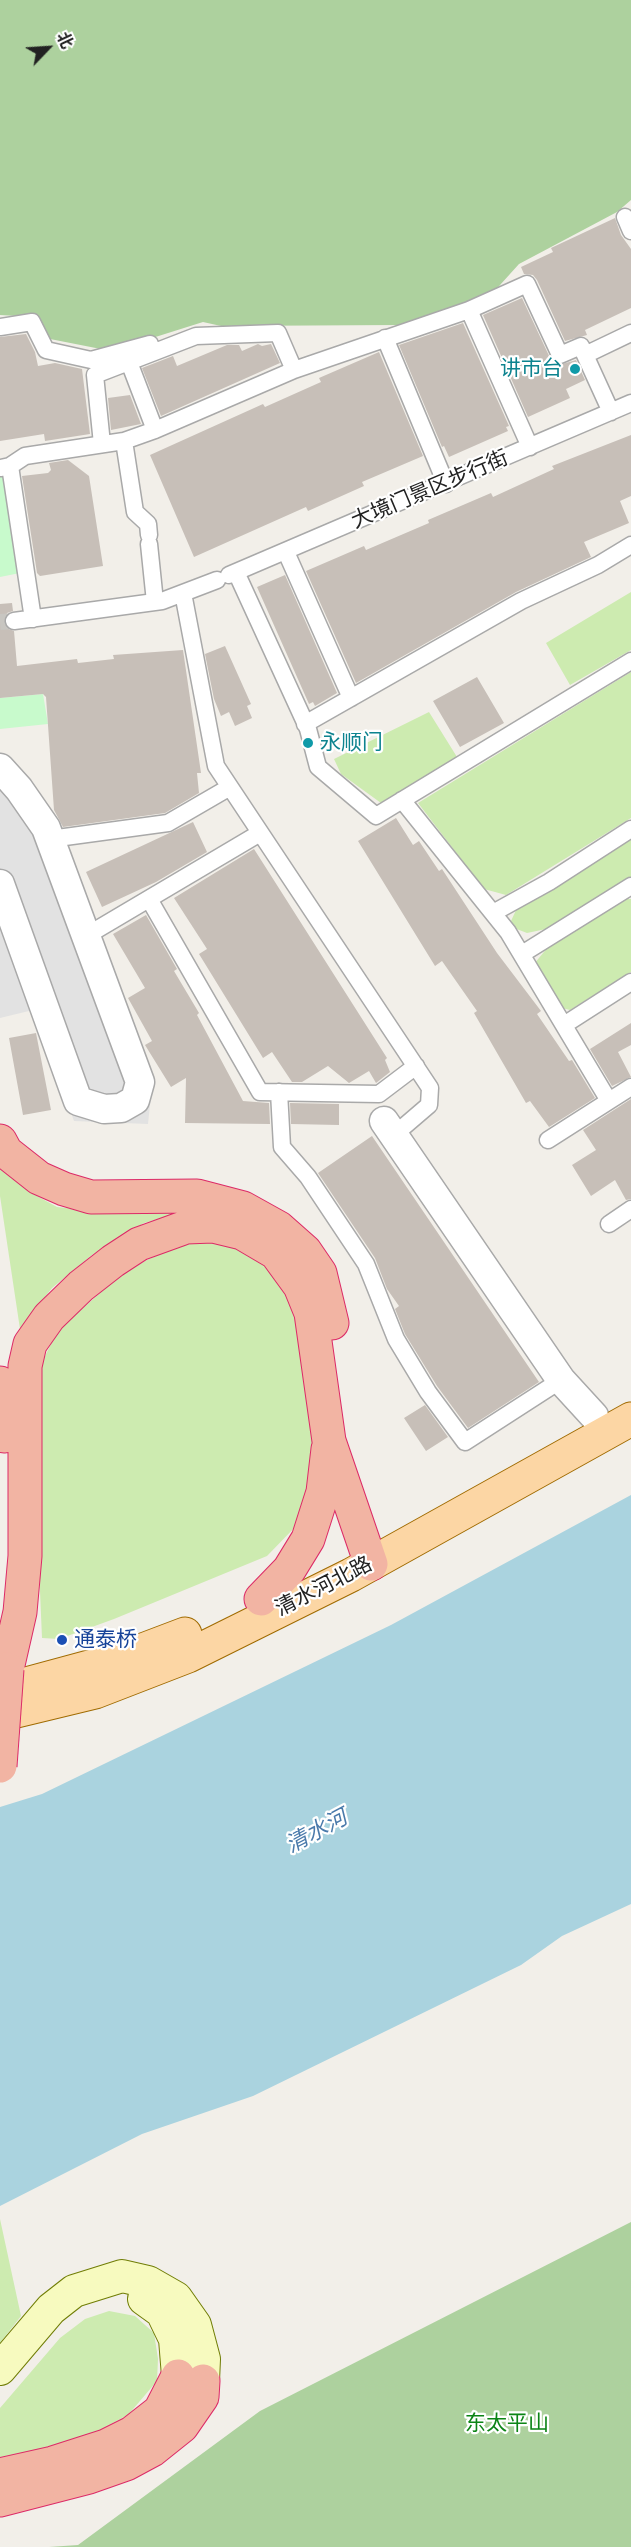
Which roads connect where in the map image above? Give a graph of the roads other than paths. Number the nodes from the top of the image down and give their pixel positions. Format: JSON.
{"nodes":[{"id":1,"x":469,"y":310,"type":"junction"},
{"id":2,"x":0,"y":327,"type":"edge"},
{"id":3,"x":631,"y":333,"type":"edge"},
{"id":4,"x":384,"y":338,"type":"junction"},
{"id":5,"x":167,"y":347,"type":"junction"},
{"id":6,"x":585,"y":355,"type":"junction"},
{"id":7,"x":129,"y":362,"type":"junction"},
{"id":8,"x":93,"y":368,"type":"junction"},
{"id":9,"x":294,"y":370,"type":"junction"},
{"id":10,"x":631,"y":403,"type":"edge"},
{"id":11,"x":611,"y":412,"type":"junction"},
{"id":12,"x":155,"y":430,"type":"junction"},
{"id":13,"x":124,"y":441,"type":"junction"},
{"id":14,"x":102,"y":444,"type":"junction"},
{"id":15,"x":530,"y":447,"type":"junction"},
{"id":16,"x":5,"y":467,"type":"edge"},
{"id":17,"x":446,"y":483,"type":"junction"},
{"id":18,"x":631,"y":545,"type":"edge"},
{"id":19,"x":286,"y":552,"type":"junction"},
{"id":20,"x":227,"y":576,"type":"junction"},
{"id":21,"x":183,"y":593,"type":"junction"},
{"id":22,"x":155,"y":602,"type":"junction"},
{"id":23,"x":33,"y":619,"type":"junction"},
{"id":24,"x":14,"y":621,"type":"tunnel mouth"},
{"id":25,"x":631,"y":661,"type":"edge"},
{"id":26,"x":351,"y":698,"type":"junction"},
{"id":27,"x":305,"y":724,"type":"junction"},
{"id":28,"x":2,"y":782,"type":"edge"},
{"id":29,"x":230,"y":787,"type":"junction"},
{"id":30,"x":402,"y":800,"type":"junction"},
{"id":31,"x":631,"y":829,"type":"edge"},
{"id":32,"x":260,"y":832,"type":"junction"},
{"id":33,"x":50,"y":839,"type":"junction"},
{"id":34,"x":0,"y":884,"type":"edge"},
{"id":35,"x":631,"y":886,"type":"edge"},
{"id":36,"x":149,"y":899,"type":"junction"},
{"id":37,"x":493,"y":913,"type":"junction"},
{"id":38,"x":86,"y":936,"type":"junction"},
{"id":39,"x":522,"y":954,"type":"junction"},
{"id":40,"x":631,"y":982,"type":"edge"},
{"id":41,"x":564,"y":1025,"type":"junction"},
{"id":42,"x":416,"y":1066,"type":"junction"},
{"id":43,"x":631,"y":1087,"type":"edge"},
{"id":44,"x":279,"y":1092,"type":"junction"},
{"id":45,"x":609,"y":1101,"type":"junction"},
{"id":46,"x":389,"y":1128,"type":"joint"},
{"id":47,"x":548,"y":1140,"type":"dead end"},
{"id":48,"x":0,"y":1141,"type":"edge"},
{"id":49,"x":631,"y":1209,"type":"edge"},
{"id":50,"x":609,"y":1224,"type":"dead end"},
{"id":51,"x":561,"y":1380,"type":"junction"},
{"id":52,"x":0,"y":1383,"type":"edge"},
{"id":53,"x":631,"y":1396,"type":"edge"},
{"id":54,"x":594,"y":1416,"type":"junction"},
{"id":55,"x":631,"y":1419,"type":"edge"},
{"id":56,"x":329,"y":1441,"type":"junction"},
{"id":57,"x":378,"y":1550,"type":"junction"},
{"id":58,"x":261,"y":1599,"type":"junction"},
{"id":59,"x":4,"y":1680,"type":"edge"},
{"id":60,"x":0,"y":1715,"type":"edge"},
{"id":61,"x":0,"y":1766,"type":"edge"},
{"id":62,"x":0,"y":2369,"type":"edge"},
{"id":63,"x":190,"y":2378,"type":"junction"},
{"id":64,"x":0,"y":2391,"type":"edge"},
{"id":65,"x":0,"y":2475,"type":"edge"},
{"id":66,"x":0,"y":2500,"type":"edge"}],
"edges":[{"from":1,"to":4,"type":"street"},
{"from":1,"to":6,"type":"street"},
{"from":1,"to":15,"type":"street"},
{"from":2,"to":8,"type":"street"},
{"from":3,"to":6,"type":"street"},
{"from":4,"to":9,"type":"street"},
{"from":4,"to":17,"type":"street"},
{"from":5,"to":7,"type":"street"},
{"from":5,"to":8,"type":"street"},
{"from":5,"to":9,"type":"street"},
{"from":6,"to":11,"type":"street"},
{"from":7,"to":8,"type":"street"},
{"from":7,"to":12,"type":"street"},
{"from":8,"to":14,"type":"street"},
{"from":9,"to":12,"type":"street"},
{"from":10,"to":11,"type":"street","name":"大境门景区步行街"},
{"from":11,"to":15,"type":"street","name":"大境门景区步行街"},
{"from":12,"to":13,"type":"street"},
{"from":13,"to":14,"type":"street"},
{"from":13,"to":22,"type":"street"},
{"from":14,"to":16,"type":"street"},
{"from":15,"to":17,"type":"street","name":"大境门景区步行街"},
{"from":16,"to":23,"type":"street"},
{"from":17,"to":19,"type":"street","name":"大境门景区步行街"},
{"from":18,"to":26,"type":"street"},
{"from":19,"to":20,"type":"street","name":"大境门景区步行街"},
{"from":19,"to":26,"type":"street"},
{"from":20,"to":21,"type":"street","name":"大境门景区步行街"},
{"from":20,"to":27,"type":"street"},
{"from":21,"to":22,"type":"street","name":"大境门景区步行街"},
{"from":21,"to":29,"type":"street"},
{"from":22,"to":23,"type":"street","name":"大境门景区步行街"},
{"from":23,"to":24,"type":"street","name":"大境门景区步行街"},
{"from":25,"to":30,"type":"street"},
{"from":26,"to":27,"type":"street"},
{"from":27,"to":30,"type":"street"},
{"from":28,"to":33,"type":"street"},
{"from":29,"to":32,"type":"street"},
{"from":29,"to":33,"type":"street"},
{"from":30,"to":37,"type":"street"},
{"from":31,"to":37,"type":"street"},
{"from":32,"to":36,"type":"street"},
{"from":32,"to":42,"type":"street"},
{"from":33,"to":38,"type":"street"},
{"from":34,"to":38,"type":"street"},
{"from":35,"to":39,"type":"street"},
{"from":36,"to":38,"type":"street"},
{"from":36,"to":44,"type":"street"},
{"from":37,"to":39,"type":"street"},
{"from":39,"to":41,"type":"street"},
{"from":40,"to":41,"type":"street"},
{"from":41,"to":45,"type":"street"},
{"from":42,"to":44,"type":"street"},
{"from":42,"to":46,"type":"street"},
{"from":43,"to":45,"type":"street"},
{"from":44,"to":51,"type":"street"},
{"from":45,"to":47,"type":"street"},
{"from":46,"to":51,"type":"street"},
{"from":48,"to":57,"type":"highway"},
{"from":49,"to":50,"type":"street"},
{"from":51,"to":54,"type":"street"},
{"from":52,"to":59,"type":"highway"},
{"from":53,"to":54,"type":"main road","name":"清水河北路"},
{"from":54,"to":57,"type":"main road","name":"清水河北路"},
{"from":55,"to":57,"type":"main road","name":"清水河北路"},
{"from":56,"to":57,"type":"highway"},
{"from":56,"to":58,"type":"highway"},
{"from":56,"to":59,"type":"highway"},
{"from":57,"to":58,"type":"main road","name":"清水河北路"},
{"from":57,"to":60,"type":"main road","name":"清水河北路"},
{"from":58,"to":59,"type":"main road","name":"清水河北路"},
{"from":59,"to":61,"type":"highway","bridge":true},
{"from":62,"to":63,"type":"main road"},
{"from":63,"to":64,"type":"main road"},
{"from":63,"to":65,"type":"highway"},
{"from":63,"to":66,"type":"highway"}]}
